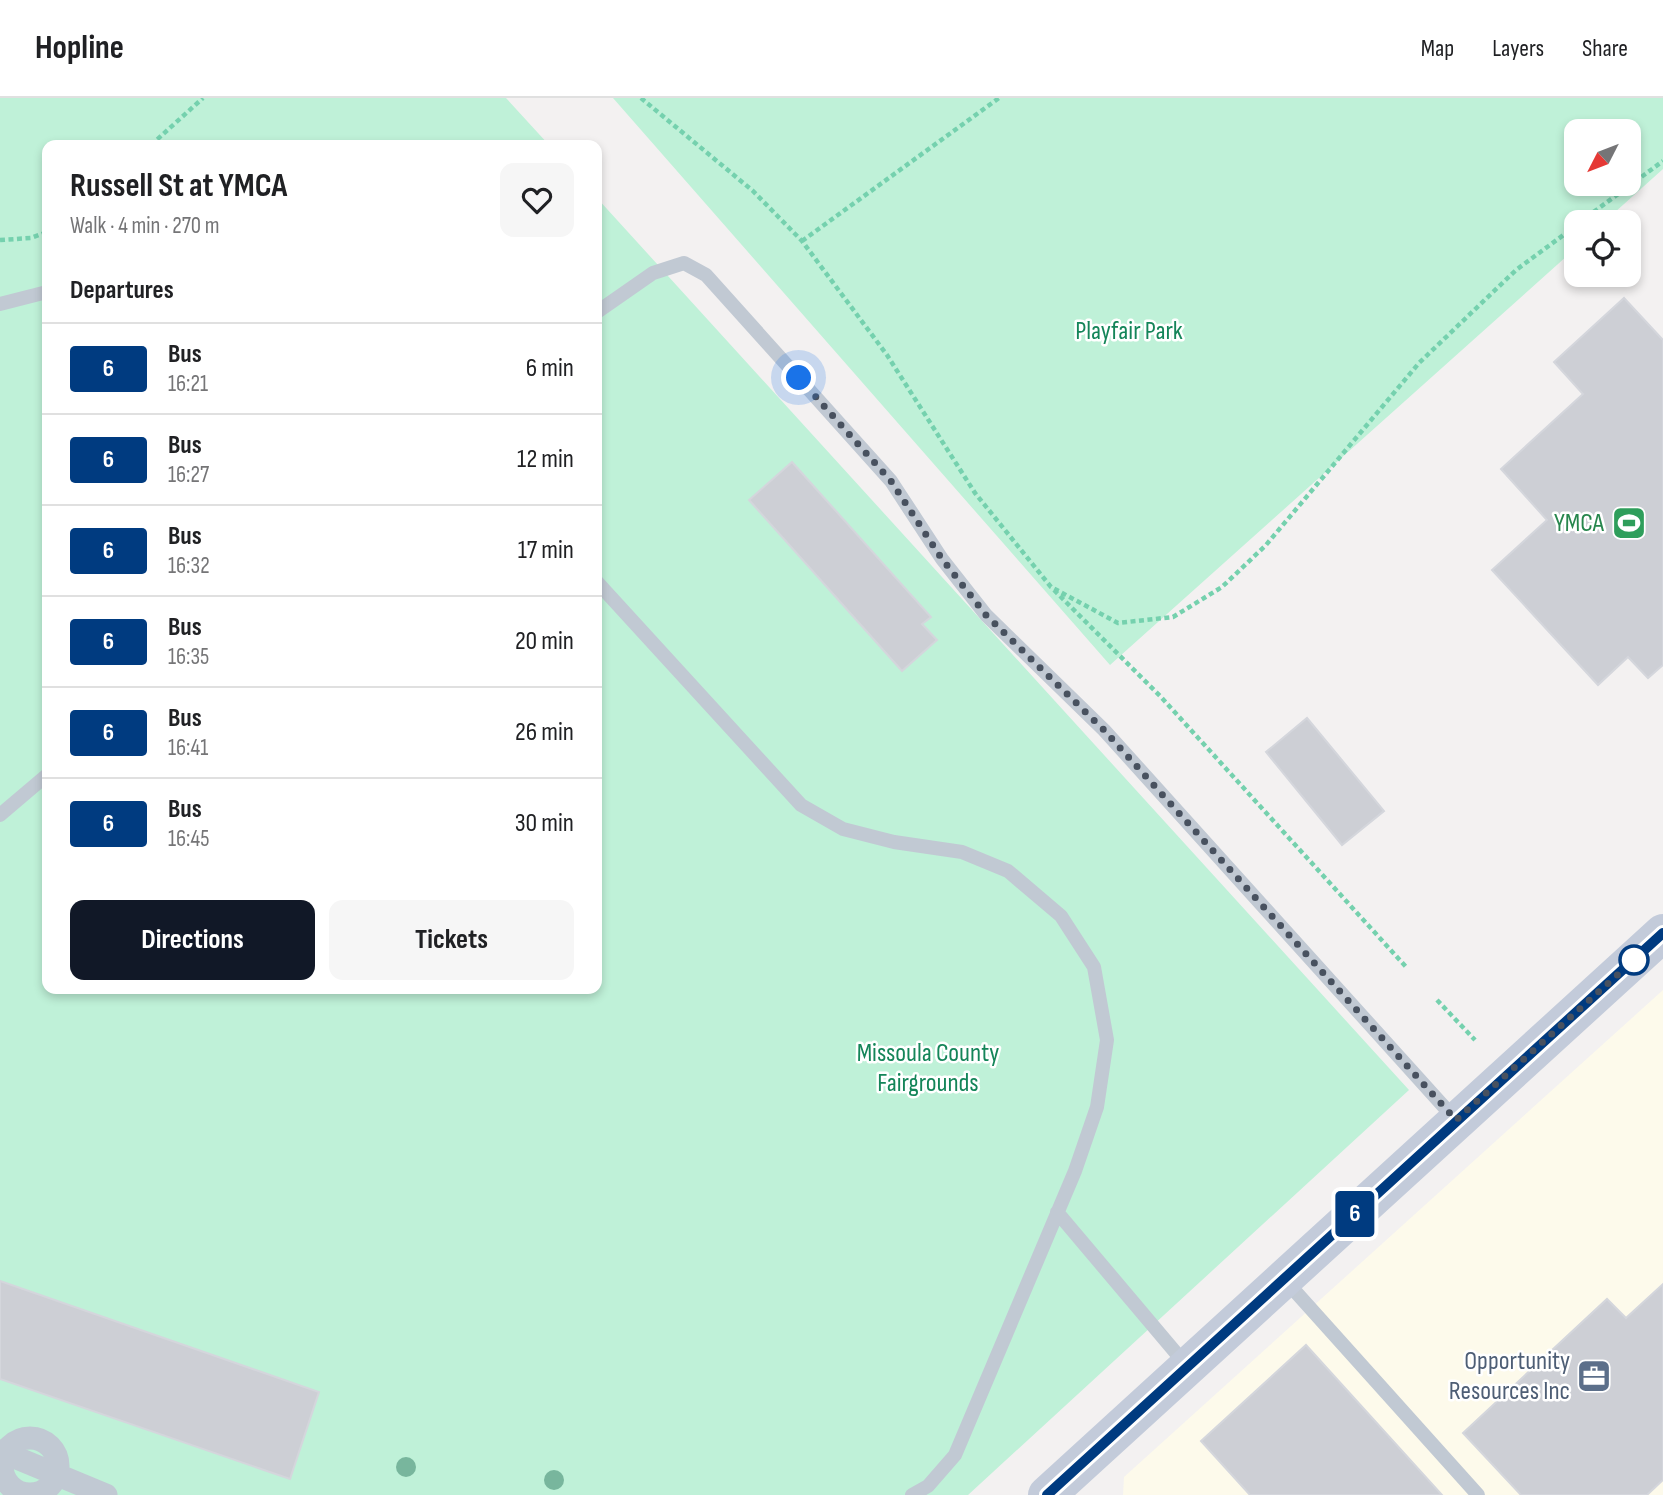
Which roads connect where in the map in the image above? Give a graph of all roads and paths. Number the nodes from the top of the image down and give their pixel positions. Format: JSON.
{"nodes":[{"id":1,"x":203,"y":98,"type":"edge"},
{"id":2,"x":641,"y":98,"type":"edge"},
{"id":3,"x":999,"y":98,"type":"edge"},
{"id":4,"x":157,"y":140,"type":"edge"},
{"id":5,"x":1663,"y":161,"type":"edge"},
{"id":6,"x":1597,"y":210,"type":"edge"},
{"id":7,"x":42,"y":234,"type":"edge"},
{"id":8,"x":1564,"y":234,"type":"edge"},
{"id":9,"x":0,"y":240,"type":"edge"},
{"id":10,"x":802,"y":241,"type":"junction"},
{"id":11,"x":42,"y":293,"type":"edge"},
{"id":12,"x":0,"y":304,"type":"edge"},
{"id":13,"x":602,"y":309,"type":"edge"},
{"id":14,"x":602,"y":587,"type":"edge"},
{"id":15,"x":1051,"y":587,"type":"junction"},
{"id":16,"x":42,"y":779,"type":"edge"},
{"id":17,"x":0,"y":815,"type":"edge"},
{"id":18,"x":1663,"y":933,"type":"edge"},
{"id":19,"x":1407,"y":968,"type":"dead end"},
{"id":20,"x":1437,"y":1000,"type":"dead end"},
{"id":21,"x":1475,"y":1040,"type":"dead end"},
{"id":22,"x":1456,"y":1120,"type":"junction"},
{"id":23,"x":1057,"y":1212,"type":"junction"},
{"id":24,"x":1284,"y":1279,"type":"junction"},
{"id":25,"x":1187,"y":1366,"type":"junction"},
{"id":26,"x":2,"y":1452,"type":"edge"},
{"id":27,"x":57,"y":1476,"type":"junction"},
{"id":28,"x":22,"y":1494,"type":"edge"},
{"id":29,"x":107,"y":1495,"type":"edge"},
{"id":30,"x":912,"y":1495,"type":"edge"},
{"id":31,"x":1047,"y":1495,"type":"edge"},
{"id":32,"x":1478,"y":1495,"type":"edge"}],
"edges":[{"from":1,"to":4,"type":"path"},
{"from":2,"to":10,"type":"path"},
{"from":3,"to":10,"type":"path"},
{"from":5,"to":6,"type":"path"},
{"from":7,"to":9,"type":"path"},
{"from":8,"to":15,"type":"path"},
{"from":10,"to":15,"type":"path"},
{"from":11,"to":12,"type":"lane"},
{"from":13,"to":22,"type":"lane"},
{"from":14,"to":23,"type":"lane"},
{"from":15,"to":19,"type":"path"},
{"from":16,"to":17,"type":"lane"},
{"from":18,"to":22,"type":"main road"},
{"from":20,"to":21,"type":"path"},
{"from":22,"to":24,"type":"main road"},
{"from":23,"to":25,"type":"lane"},
{"from":23,"to":30,"type":"lane"},
{"from":24,"to":25,"type":"main road"},
{"from":24,"to":32,"type":"lane"},
{"from":25,"to":31,"type":"main road"},
{"from":26,"to":27,"type":"street"},
{"from":26,"to":28,"type":"street"},
{"from":27,"to":28,"type":"street"},
{"from":27,"to":29,"type":"street"}]}
